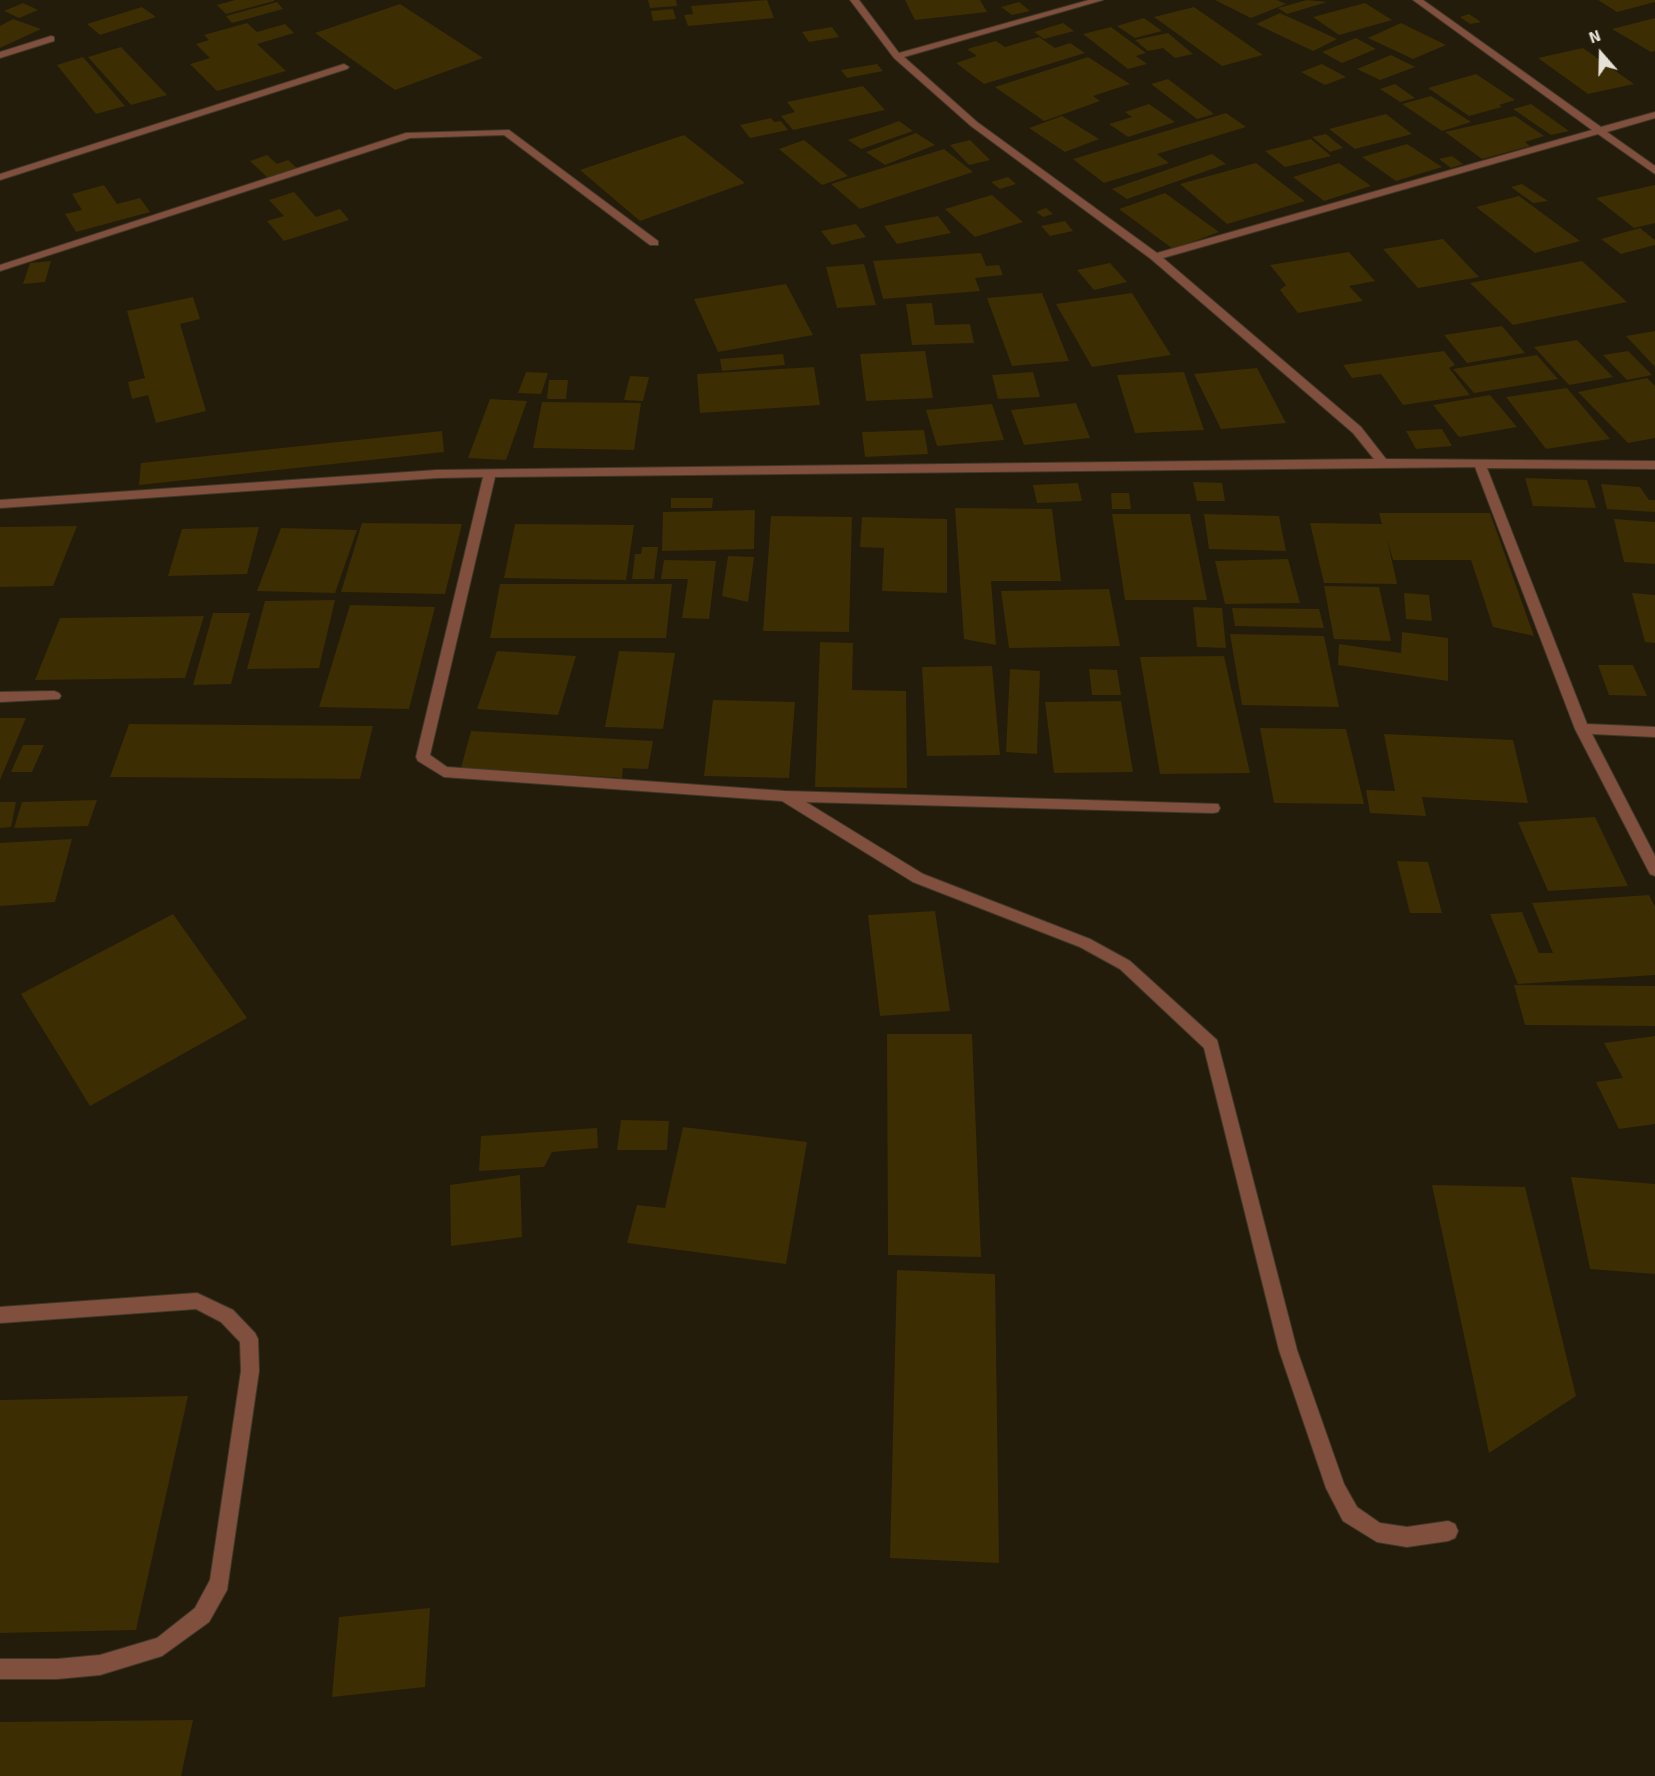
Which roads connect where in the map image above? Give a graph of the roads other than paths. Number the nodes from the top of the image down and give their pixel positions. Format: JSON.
{"nodes":[{"id":1,"x":855,"y":0,"type":"edge"},
{"id":2,"x":1099,"y":0,"type":"edge"},
{"id":3,"x":1417,"y":0,"type":"edge"},
{"id":4,"x":51,"y":39,"type":"dead end"},
{"id":5,"x":0,"y":55,"type":"edge"},
{"id":6,"x":897,"y":56,"type":"junction"},
{"id":7,"x":344,"y":67,"type":"dead end"},
{"id":8,"x":1655,"y":115,"type":"edge"},
{"id":9,"x":1597,"y":132,"type":"junction"},
{"id":10,"x":1655,"y":171,"type":"edge"},
{"id":11,"x":0,"y":177,"type":"edge"},
{"id":12,"x":654,"y":243,"type":"dead end"},
{"id":13,"x":1155,"y":257,"type":"junction"},
{"id":14,"x":0,"y":268,"type":"edge"},
{"id":15,"x":1383,"y":463,"type":"junction"},
{"id":16,"x":1655,"y":465,"type":"edge"},
{"id":17,"x":1480,"y":466,"type":"junction"},
{"id":18,"x":490,"y":474,"type":"junction"},
{"id":19,"x":0,"y":504,"type":"edge"},
{"id":20,"x":54,"y":696,"type":"dead end"},
{"id":21,"x":0,"y":697,"type":"edge"},
{"id":22,"x":1582,"y":729,"type":"junction"},
{"id":23,"x":1655,"y":732,"type":"edge"},
{"id":24,"x":785,"y":796,"type":"junction"},
{"id":25,"x":1213,"y":808,"type":"dead end"},
{"id":26,"x":1655,"y":870,"type":"edge"},
{"id":27,"x":0,"y":1315,"type":"edge"},
{"id":28,"x":1448,"y":1532,"type":"dead end"},
{"id":29,"x":0,"y":1669,"type":"edge"}],
"edges":[{"from":1,"to":6,"type":"street"},
{"from":2,"to":6,"type":"street"},
{"from":3,"to":9,"type":"street"},
{"from":4,"to":5,"type":"street"},
{"from":6,"to":13,"type":"street"},
{"from":7,"to":11,"type":"street"},
{"from":8,"to":9,"type":"street"},
{"from":9,"to":10,"type":"street"},
{"from":9,"to":13,"type":"street"},
{"from":12,"to":14,"type":"street"},
{"from":13,"to":15,"type":"street"},
{"from":15,"to":17,"type":"street"},
{"from":15,"to":18,"type":"street"},
{"from":16,"to":17,"type":"street"},
{"from":17,"to":22,"type":"street"},
{"from":18,"to":19,"type":"street"},
{"from":18,"to":24,"type":"street"},
{"from":20,"to":21,"type":"street"},
{"from":22,"to":23,"type":"street"},
{"from":22,"to":26,"type":"street"},
{"from":24,"to":25,"type":"street"},
{"from":24,"to":28,"type":"street"},
{"from":27,"to":29,"type":"street"}]}
